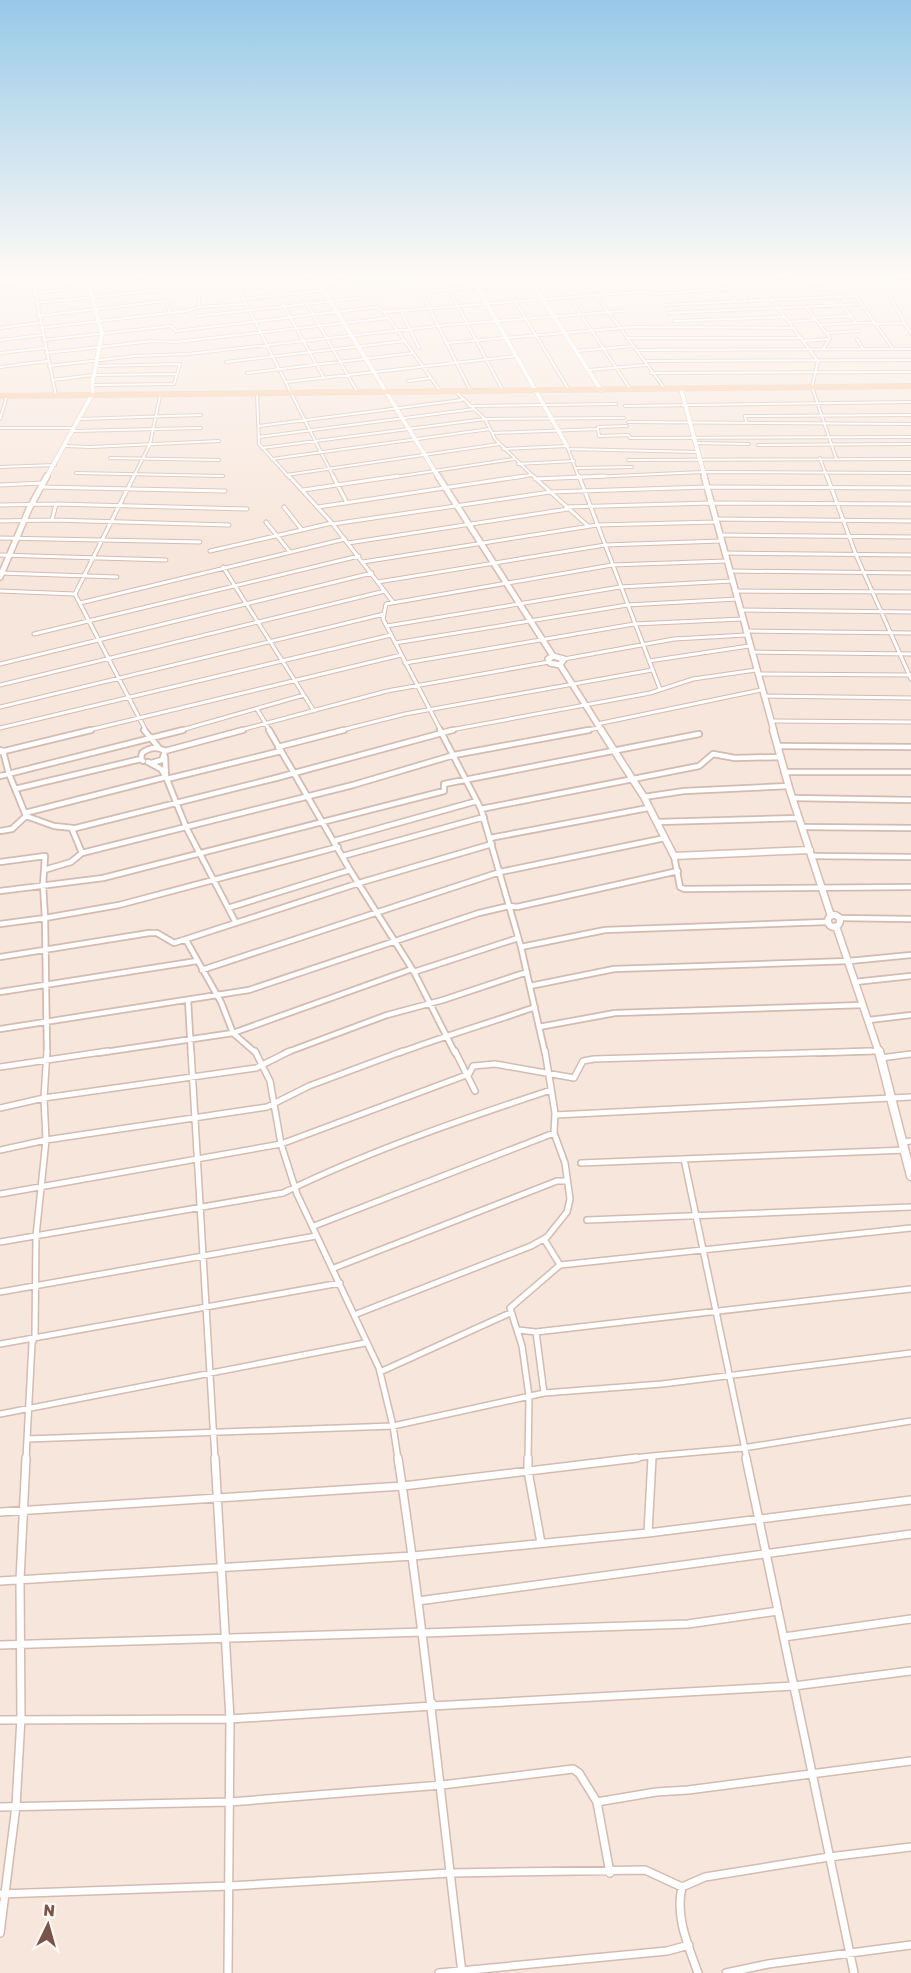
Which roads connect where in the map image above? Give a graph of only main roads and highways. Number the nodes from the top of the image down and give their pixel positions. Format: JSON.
{"nodes":[{"id":1,"x":911,"y":385,"type":"edge"},
{"id":2,"x":812,"y":386,"type":"junction"},
{"id":3,"x":664,"y":388,"type":"junction"},
{"id":4,"x":471,"y":390,"type":"junction"},
{"id":5,"x":440,"y":391,"type":"junction"},
{"id":6,"x":291,"y":392,"type":"junction"},
{"id":7,"x":0,"y":394,"type":"edge"},
{"id":8,"x":56,"y":394,"type":"junction"},
{"id":9,"x":92,"y":395,"type":"junction"}],
"edges":[{"from":1,"to":2,"type":"main road"},
{"from":2,"to":3,"type":"main road"},
{"from":2,"to":3,"type":"main road"},
{"from":3,"to":4,"type":"main road"},
{"from":4,"to":5,"type":"main road"},
{"from":4,"to":5,"type":"main road"},
{"from":5,"to":6,"type":"main road"},
{"from":6,"to":9,"type":"main road"},
{"from":6,"to":9,"type":"main road"},
{"from":7,"to":8,"type":"main road"},
{"from":7,"to":8,"type":"main road"},
{"from":8,"to":9,"type":"main road"}]}
